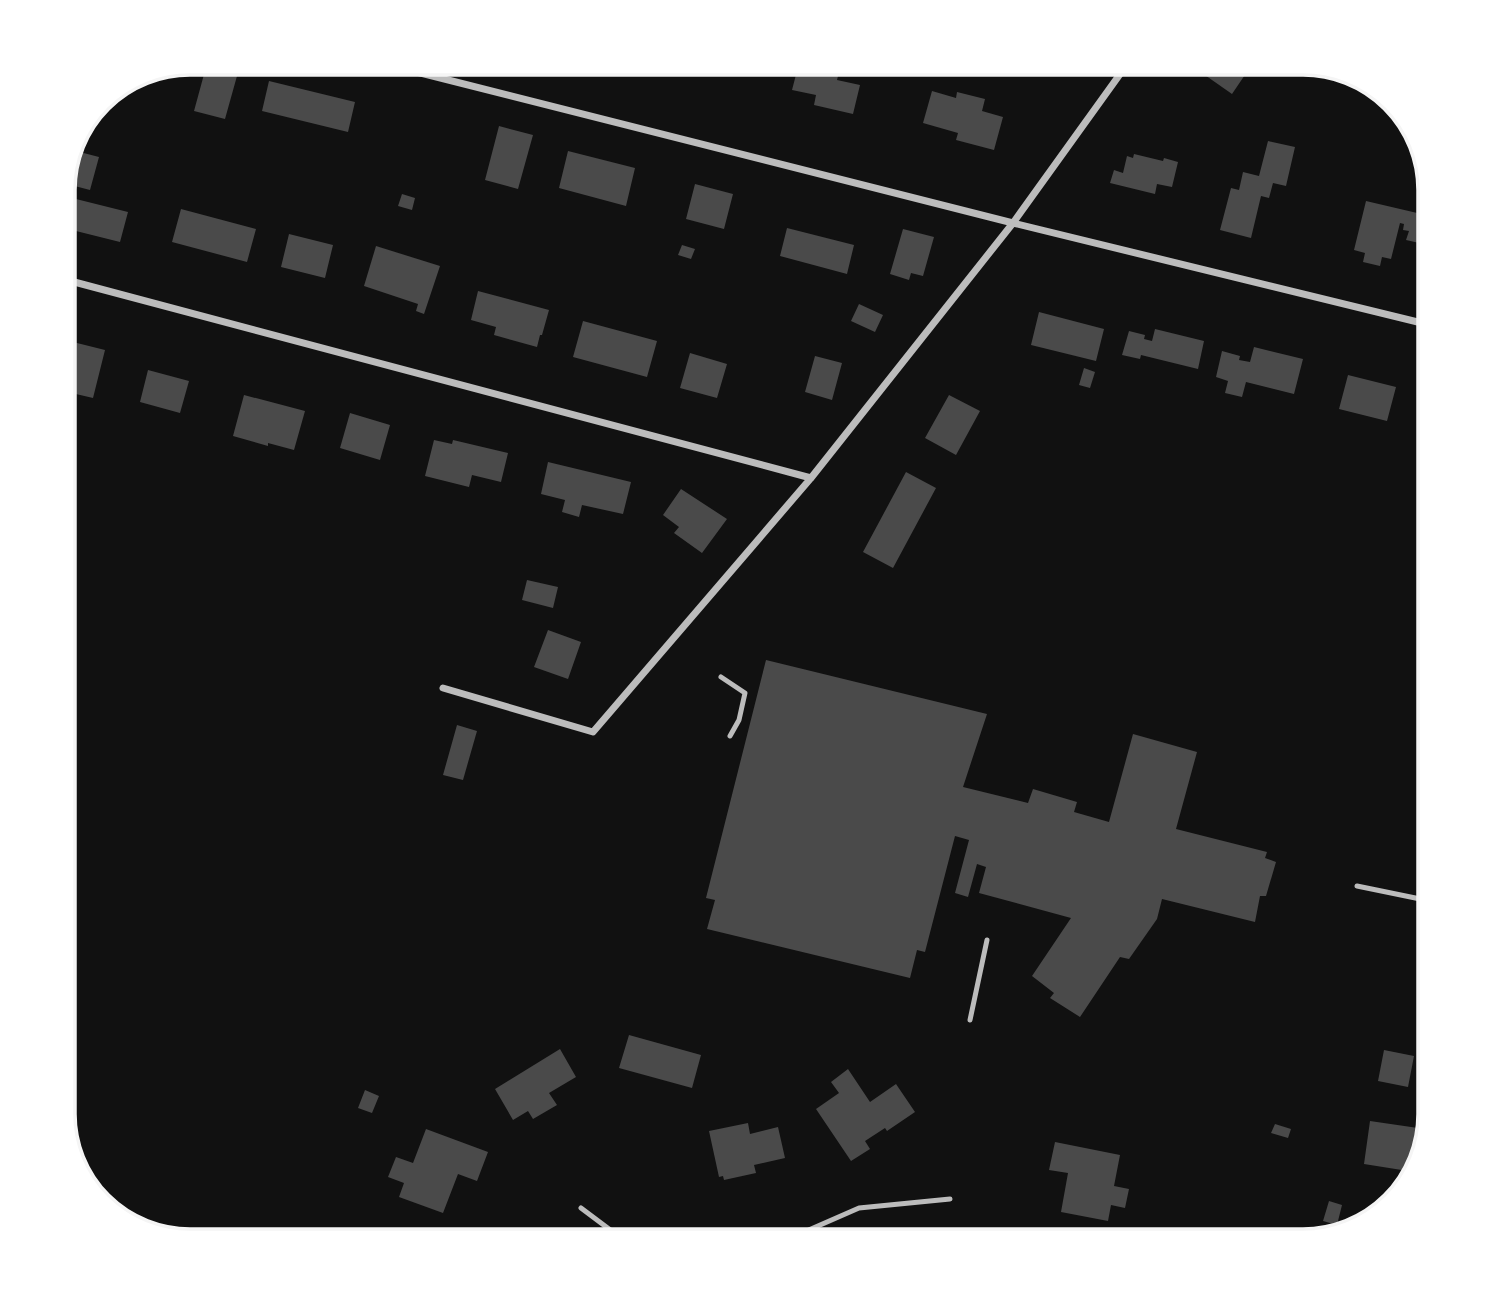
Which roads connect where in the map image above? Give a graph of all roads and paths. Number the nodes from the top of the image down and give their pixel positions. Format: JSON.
{"nodes":[{"id":1,"x":443,"y":75,"type":"edge"},
{"id":2,"x":1119,"y":75,"type":"edge"},
{"id":3,"x":1013,"y":223,"type":"junction"},
{"id":4,"x":75,"y":282,"type":"edge"},
{"id":5,"x":1418,"y":322,"type":"edge"},
{"id":6,"x":811,"y":478,"type":"junction"},
{"id":7,"x":721,"y":677,"type":"dead end"},
{"id":8,"x":443,"y":688,"type":"dead end"},
{"id":9,"x":730,"y":736,"type":"dead end"},
{"id":10,"x":1357,"y":887,"type":"dead end"},
{"id":11,"x":1418,"y":899,"type":"edge"},
{"id":12,"x":987,"y":940,"type":"dead end"},
{"id":13,"x":970,"y":1020,"type":"dead end"},
{"id":14,"x":950,"y":1199,"type":"dead end"},
{"id":15,"x":581,"y":1208,"type":"dead end"},
{"id":16,"x":609,"y":1229,"type":"edge"},
{"id":17,"x":811,"y":1229,"type":"edge"}],
"edges":[{"from":1,"to":3,"type":"street"},
{"from":2,"to":3,"type":"street"},
{"from":3,"to":5,"type":"street"},
{"from":3,"to":6,"type":"street"},
{"from":4,"to":6,"type":"street"},
{"from":6,"to":8,"type":"street"},
{"from":7,"to":9,"type":"lane"},
{"from":10,"to":11,"type":"lane"},
{"from":12,"to":13,"type":"lane"},
{"from":14,"to":17,"type":"lane"},
{"from":15,"to":16,"type":"lane"}]}
